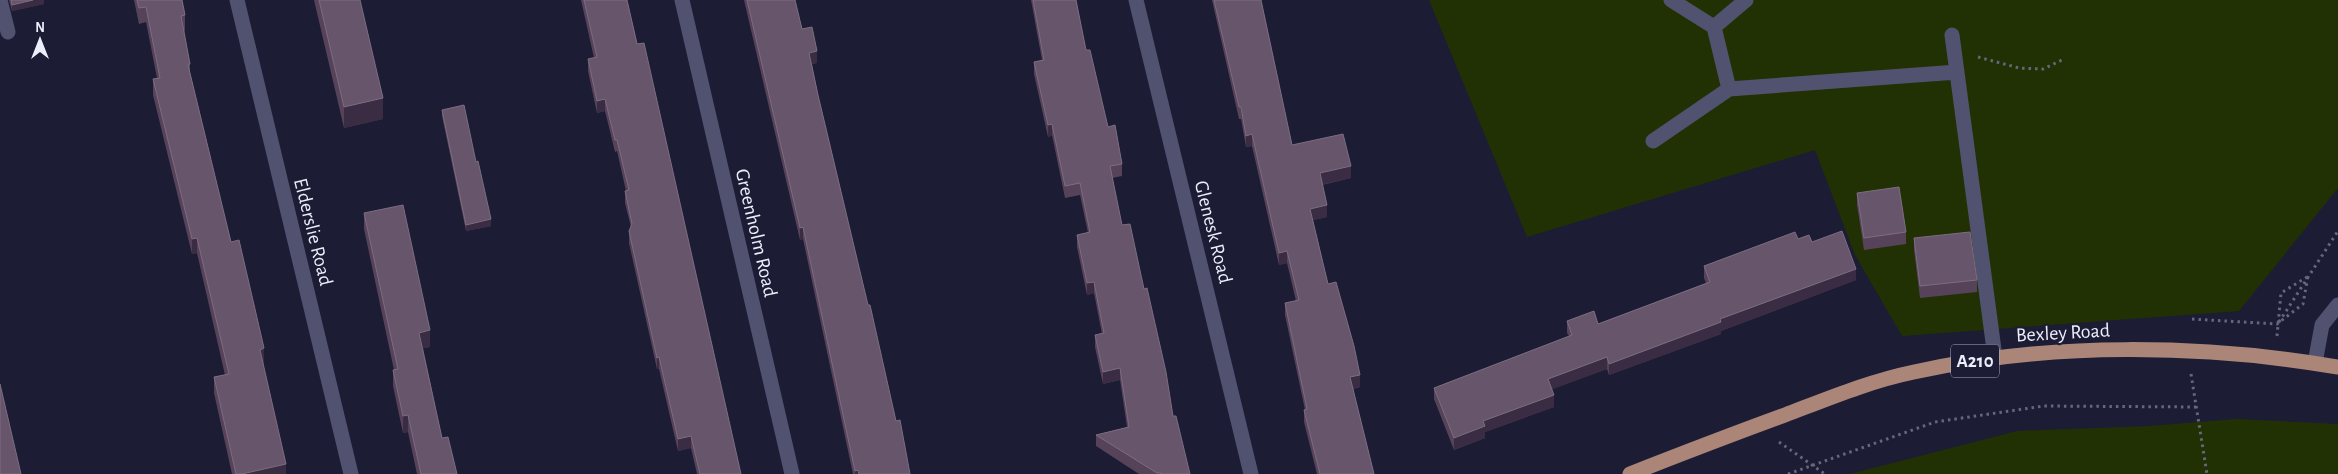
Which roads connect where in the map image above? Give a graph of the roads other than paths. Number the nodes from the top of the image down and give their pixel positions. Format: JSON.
{"nodes":[{"id":1,"x":0,"y":0,"type":"edge"},
{"id":2,"x":237,"y":0,"type":"edge"},
{"id":3,"x":682,"y":0,"type":"edge"},
{"id":4,"x":1136,"y":0,"type":"edge"},
{"id":5,"x":1671,"y":0,"type":"edge"},
{"id":6,"x":1746,"y":0,"type":"edge"},
{"id":7,"x":1714,"y":27,"type":"junction"},
{"id":8,"x":8,"y":32,"type":"dead end"},
{"id":9,"x":1952,"y":35,"type":"dead end"},
{"id":10,"x":1956,"y":65,"type":"junction"},
{"id":11,"x":1729,"y":89,"type":"junction"},
{"id":12,"x":1653,"y":140,"type":"dead end"},
{"id":13,"x":2338,"y":305,"type":"edge"},
{"id":14,"x":1995,"y":357,"type":"junction"},
{"id":15,"x":2315,"y":363,"type":"junction"},
{"id":16,"x":2338,"y":367,"type":"edge"},
{"id":17,"x":351,"y":474,"type":"edge"},
{"id":18,"x":792,"y":474,"type":"edge"},
{"id":19,"x":1251,"y":474,"type":"edge"},
{"id":20,"x":1630,"y":474,"type":"edge"}],
"edges":[{"from":1,"to":8,"type":"street"},
{"from":2,"to":17,"type":"street","name":"Elderslie Road"},
{"from":3,"to":18,"type":"street","name":"Greenholm Road"},
{"from":4,"to":19,"type":"street","name":"Glenesk Road"},
{"from":5,"to":7,"type":"street"},
{"from":6,"to":7,"type":"street"},
{"from":7,"to":11,"type":"street"},
{"from":9,"to":10,"type":"street"},
{"from":10,"to":11,"type":"street"},
{"from":10,"to":14,"type":"street"},
{"from":11,"to":12,"type":"street"},
{"from":13,"to":15,"type":"street"},
{"from":14,"to":15,"type":"main road","name":"Bexley Road","number":"A210"},
{"from":14,"to":20,"type":"main road","name":"Bexley Road","number":"A210"},
{"from":15,"to":16,"type":"main road","name":"Bexley Road","number":"A210"}]}
